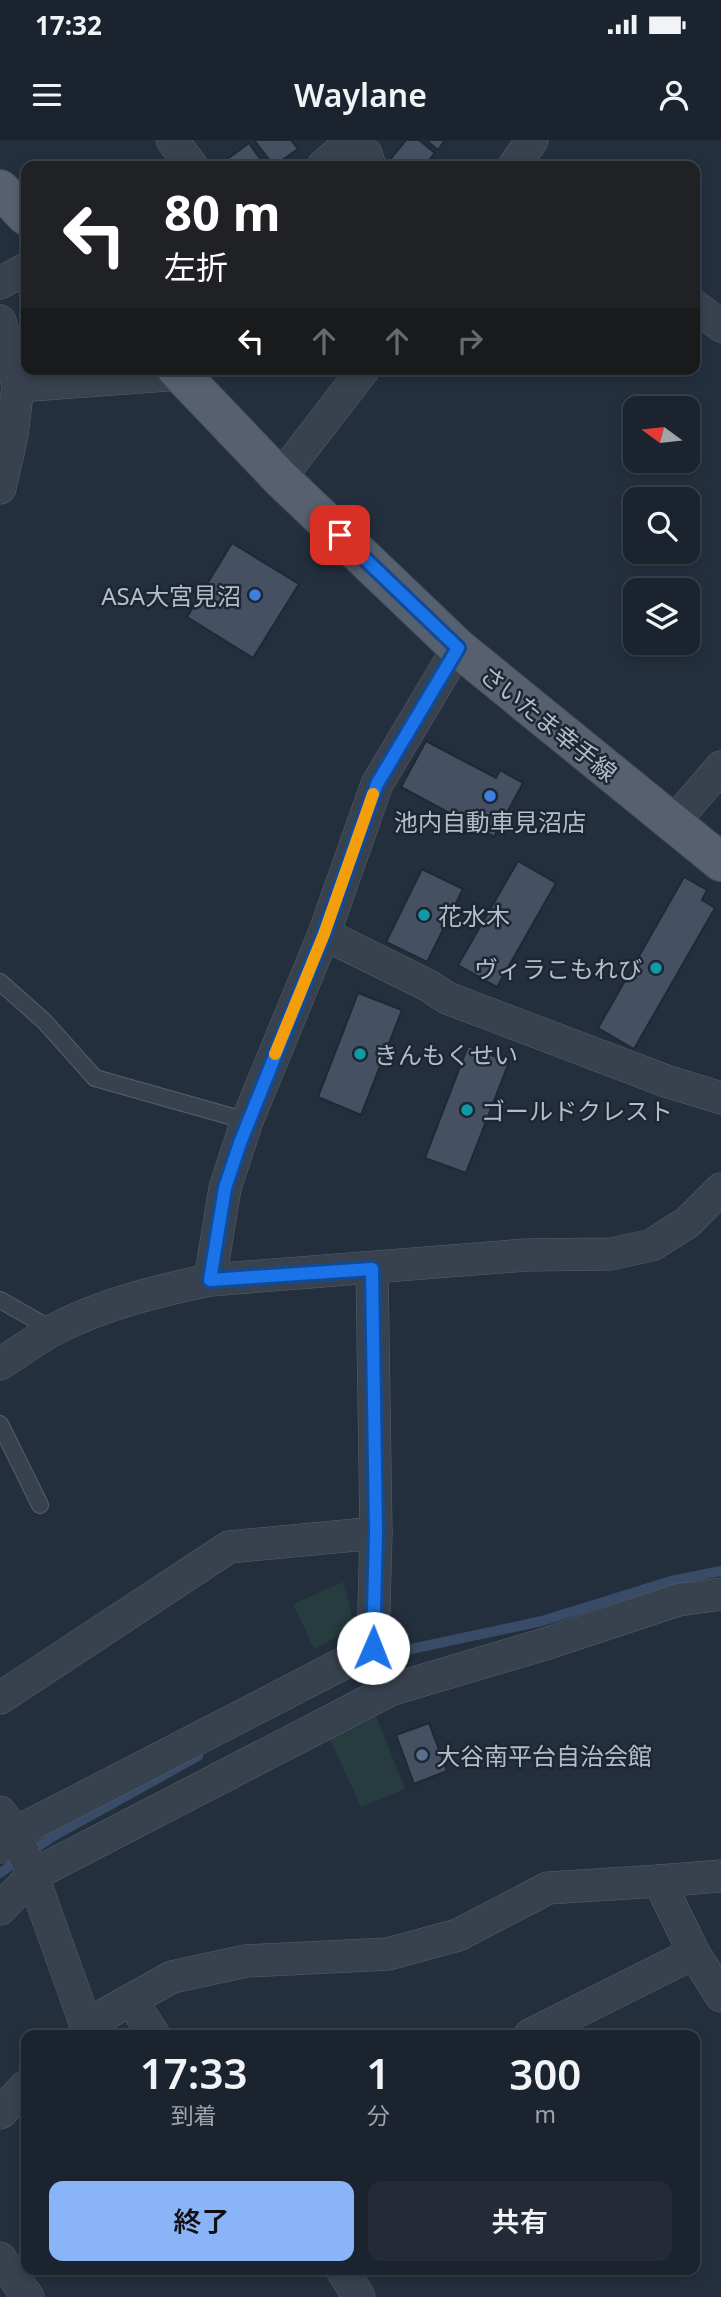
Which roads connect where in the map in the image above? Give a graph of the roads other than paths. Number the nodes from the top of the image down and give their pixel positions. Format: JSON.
{"nodes":[{"id":1,"x":172,"y":140,"type":"edge"},
{"id":2,"x":187,"y":161,"type":"edge"},
{"id":3,"x":329,"y":161,"type":"edge"},
{"id":4,"x":368,"y":161,"type":"edge"},
{"id":5,"x":0,"y":189,"type":"edge"},
{"id":6,"x":21,"y":211,"type":"edge"},
{"id":7,"x":21,"y":272,"type":"edge"},
{"id":8,"x":0,"y":283,"type":"edge"},
{"id":9,"x":700,"y":310,"type":"edge"},
{"id":10,"x":0,"y":320,"type":"edge"},
{"id":11,"x":721,"y":326,"type":"edge"},
{"id":12,"x":144,"y":375,"type":"edge"},
{"id":13,"x":181,"y":375,"type":"edge"},
{"id":14,"x":355,"y":375,"type":"edge"},
{"id":15,"x":18,"y":386,"type":"junction"},
{"id":16,"x":280,"y":478,"type":"junction"},
{"id":17,"x":0,"y":488,"type":"edge"},
{"id":18,"x":458,"y":648,"type":"junction"},
{"id":19,"x":721,"y":767,"type":"edge"},
{"id":20,"x":673,"y":823,"type":"junction"},
{"id":21,"x":721,"y":863,"type":"edge"},
{"id":22,"x":324,"y":934,"type":"junction"},
{"id":23,"x":0,"y":982,"type":"edge"},
{"id":24,"x":721,"y":1098,"type":"edge"},
{"id":25,"x":247,"y":1121,"type":"junction"},
{"id":26,"x":721,"y":1189,"type":"edge"},
{"id":27,"x":372,"y":1269,"type":"junction"},
{"id":28,"x":210,"y":1280,"type":"junction"},
{"id":29,"x":0,"y":1300,"type":"edge"},
{"id":30,"x":54,"y":1330,"type":"junction"},
{"id":31,"x":0,"y":1364,"type":"edge"},
{"id":32,"x":0,"y":1424,"type":"edge"},
{"id":33,"x":40,"y":1505,"type":"dead end"},
{"id":34,"x":376,"y":1533,"type":"junction"},
{"id":35,"x":721,"y":1594,"type":"edge"},
{"id":36,"x":379,"y":1664,"type":"junction"},
{"id":37,"x":0,"y":1698,"type":"edge"},
{"id":38,"x":16,"y":1846,"type":"edge"},
{"id":39,"x":721,"y":1876,"type":"edge"},
{"id":40,"x":659,"y":1881,"type":"junction"},
{"id":41,"x":0,"y":1909,"type":"edge"},
{"id":42,"x":694,"y":1954,"type":"junction"},
{"id":43,"x":721,"y":1996,"type":"edge"},
{"id":44,"x":132,"y":2001,"type":"junction"},
{"id":45,"x":81,"y":2030,"type":"edge"},
{"id":46,"x":151,"y":2030,"type":"edge"},
{"id":47,"x":540,"y":2030,"type":"edge"},
{"id":48,"x":21,"y":2091,"type":"edge"},
{"id":49,"x":0,"y":2113,"type":"edge"},
{"id":50,"x":0,"y":2258,"type":"edge"},
{"id":51,"x":345,"y":2275,"type":"edge"},
{"id":52,"x":28,"y":2297,"type":"edge"},
{"id":53,"x":359,"y":2297,"type":"edge"}],
"edges":[{"from":1,"to":2,"type":"street"},
{"from":3,"to":4,"type":"street"},
{"from":5,"to":6,"type":"main road"},
{"from":7,"to":8,"type":"street"},
{"from":9,"to":11,"type":"street"},
{"from":10,"to":15,"type":"street"},
{"from":12,"to":15,"type":"street"},
{"from":13,"to":16,"type":"main road","name":"さいたま幸手線"},
{"from":14,"to":16,"type":"street"},
{"from":15,"to":17,"type":"street"},
{"from":16,"to":18,"type":"main road","name":"さいたま幸手線"},
{"from":18,"to":20,"type":"main road","name":"さいたま幸手線"},
{"from":18,"to":22,"type":"street"},
{"from":19,"to":20,"type":"street"},
{"from":20,"to":21,"type":"main road","name":"さいたま幸手線"},
{"from":22,"to":24,"type":"street"},
{"from":22,"to":25,"type":"street"},
{"from":23,"to":25,"type":"lane"},
{"from":25,"to":28,"type":"street"},
{"from":26,"to":27,"type":"street"},
{"from":27,"to":28,"type":"street"},
{"from":27,"to":34,"type":"street"},
{"from":28,"to":30,"type":"street"},
{"from":29,"to":30,"type":"lane"},
{"from":30,"to":31,"type":"street"},
{"from":32,"to":33,"type":"lane"},
{"from":34,"to":36,"type":"street"},
{"from":34,"to":37,"type":"street"},
{"from":35,"to":36,"type":"street"},
{"from":36,"to":38,"type":"street"},
{"from":36,"to":38,"type":"street"},
{"from":38,"to":41,"type":"street"},
{"from":38,"to":45,"type":"street"},
{"from":39,"to":40,"type":"street"},
{"from":40,"to":42,"type":"street"},
{"from":40,"to":44,"type":"street"},
{"from":42,"to":43,"type":"street"},
{"from":42,"to":47,"type":"street"},
{"from":44,"to":45,"type":"street"},
{"from":44,"to":46,"type":"street"},
{"from":48,"to":49,"type":"street"},
{"from":50,"to":52,"type":"street"},
{"from":51,"to":53,"type":"street"}]}
